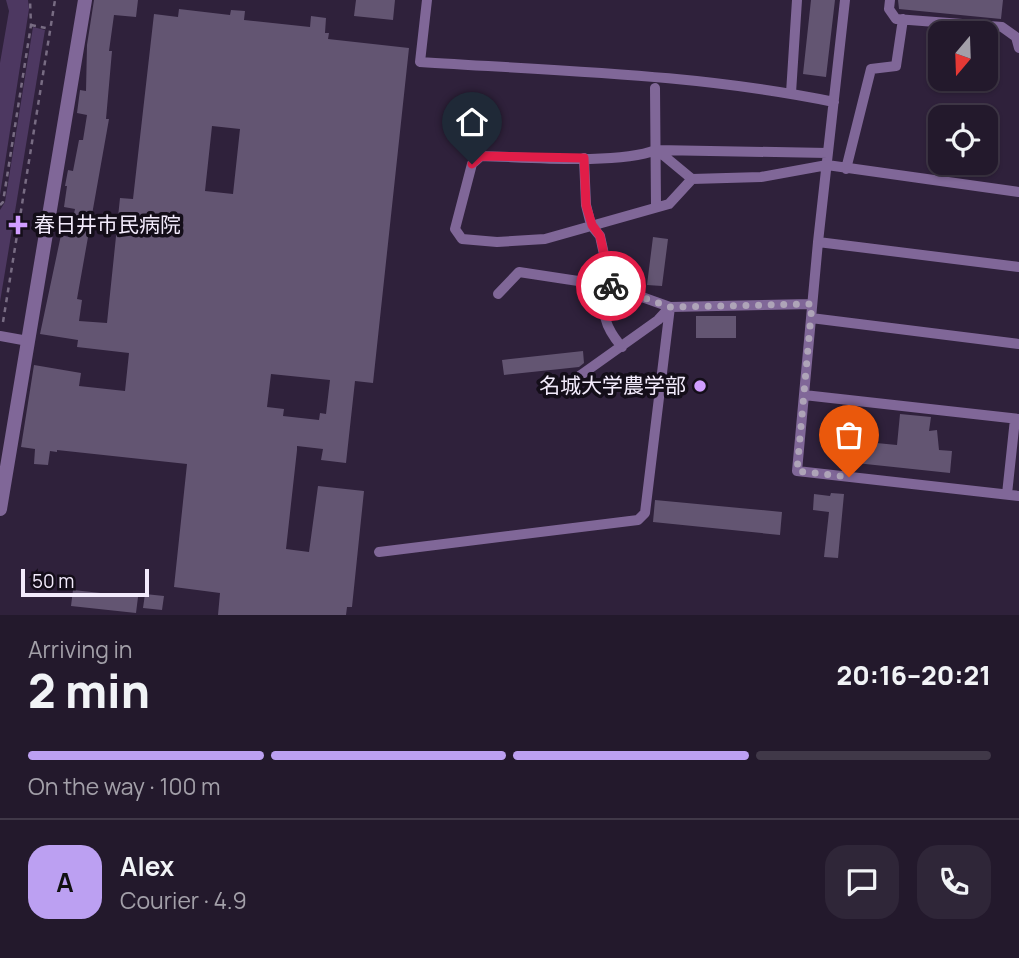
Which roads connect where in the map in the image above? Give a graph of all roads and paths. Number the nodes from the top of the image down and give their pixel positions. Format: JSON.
{"nodes":[{"id":1,"x":30,"y":0,"type":"edge"},
{"id":2,"x":55,"y":0,"type":"edge"},
{"id":3,"x":85,"y":0,"type":"edge"},
{"id":4,"x":427,"y":0,"type":"edge"},
{"id":5,"x":797,"y":0,"type":"edge"},
{"id":6,"x":845,"y":0,"type":"edge"},
{"id":7,"x":890,"y":0,"type":"edge"},
{"id":8,"x":903,"y":19,"type":"junction"},
{"id":9,"x":31,"y":25,"type":"junction"},
{"id":10,"x":50,"y":29,"type":"junction"},
{"id":11,"x":1019,"y":48,"type":"edge"},
{"id":12,"x":655,"y":88,"type":"dead end"},
{"id":13,"x":791,"y":93,"type":"junction"},
{"id":14,"x":834,"y":102,"type":"junction"},
{"id":15,"x":656,"y":150,"type":"junction"},
{"id":16,"x":828,"y":153,"type":"junction"},
{"id":17,"x":584,"y":158,"type":"junction"},
{"id":18,"x":827,"y":165,"type":"junction"},
{"id":19,"x":846,"y":169,"type":"junction"},
{"id":20,"x":692,"y":179,"type":"junction"},
{"id":21,"x":1019,"y":191,"type":"edge"},
{"id":22,"x":0,"y":205,"type":"edge"},
{"id":23,"x":656,"y":206,"type":"junction"},
{"id":24,"x":592,"y":225,"type":"junction"},
{"id":25,"x":818,"y":242,"type":"junction"},
{"id":26,"x":1019,"y":267,"type":"edge"},
{"id":27,"x":611,"y":286,"type":"junction"},
{"id":28,"x":498,"y":294,"type":"dead end"},
{"id":29,"x":812,"y":304,"type":"junction"},
{"id":30,"x":670,"y":307,"type":"junction"},
{"id":31,"x":811,"y":318,"type":"junction"},
{"id":32,"x":0,"y":336,"type":"edge"},
{"id":33,"x":28,"y":341,"type":"junction"},
{"id":34,"x":1019,"y":344,"type":"edge"},
{"id":35,"x":622,"y":347,"type":"junction"},
{"id":36,"x":578,"y":377,"type":"dead end"},
{"id":37,"x":804,"y":395,"type":"junction"},
{"id":38,"x":1017,"y":419,"type":"edge"},
{"id":39,"x":1013,"y":495,"type":"edge"},
{"id":40,"x":0,"y":509,"type":"edge"},
{"id":41,"x":379,"y":552,"type":"dead end"}],
"edges":[{"from":1,"to":9,"type":"path"},
{"from":2,"to":10,"type":"path"},
{"from":3,"to":33,"type":"street"},
{"from":4,"to":13,"type":"lane"},
{"from":5,"to":13,"type":"lane"},
{"from":6,"to":14,"type":"lane"},
{"from":7,"to":8,"type":"lane"},
{"from":8,"to":11,"type":"lane"},
{"from":8,"to":19,"type":"lane"},
{"from":9,"to":10,"type":"path"},
{"from":9,"to":22,"type":"path"},
{"from":10,"to":32,"type":"path"},
{"from":12,"to":15,"type":"lane"},
{"from":13,"to":14,"type":"lane"},
{"from":14,"to":16,"type":"lane"},
{"from":15,"to":16,"type":"lane"},
{"from":15,"to":17,"type":"lane"},
{"from":15,"to":20,"type":"lane"},
{"from":15,"to":23,"type":"lane"},
{"from":16,"to":18,"type":"lane"},
{"from":17,"to":24,"type":"lane"},
{"from":17,"to":24,"type":"lane"},
{"from":18,"to":19,"type":"lane"},
{"from":18,"to":20,"type":"lane"},
{"from":18,"to":25,"type":"lane"},
{"from":19,"to":21,"type":"lane"},
{"from":20,"to":23,"type":"lane"},
{"from":23,"to":24,"type":"lane"},
{"from":24,"to":27,"type":"lane"},
{"from":25,"to":26,"type":"lane"},
{"from":25,"to":29,"type":"lane"},
{"from":27,"to":28,"type":"lane"},
{"from":27,"to":30,"type":"lane"},
{"from":27,"to":35,"type":"lane"},
{"from":29,"to":30,"type":"lane"},
{"from":29,"to":31,"type":"lane"},
{"from":30,"to":35,"type":"lane"},
{"from":30,"to":41,"type":"lane"},
{"from":31,"to":34,"type":"lane"},
{"from":31,"to":37,"type":"lane"},
{"from":32,"to":33,"type":"lane"},
{"from":33,"to":40,"type":"street"},
{"from":35,"to":36,"type":"lane"},
{"from":37,"to":38,"type":"lane"},
{"from":37,"to":39,"type":"lane"},
{"from":38,"to":39,"type":"lane"}]}
